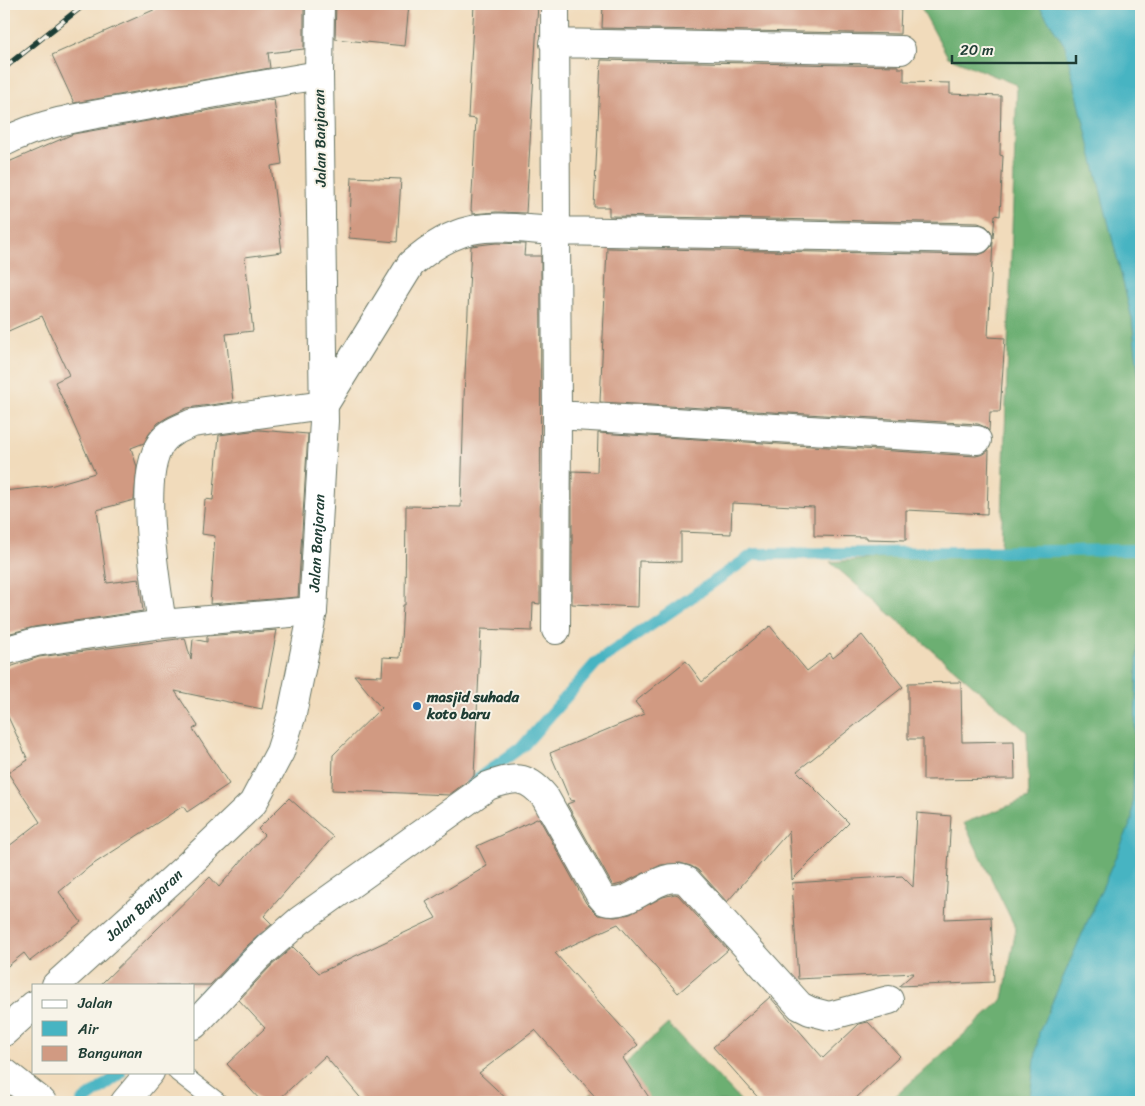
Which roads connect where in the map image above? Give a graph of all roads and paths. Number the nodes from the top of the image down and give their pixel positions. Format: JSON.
{"nodes":[{"id":1,"x":320,"y":4,"type":"edge"},
{"id":2,"x":555,"y":4,"type":"edge"},
{"id":3,"x":554,"y":43,"type":"junction"},
{"id":4,"x":901,"y":50,"type":"dead end"},
{"id":5,"x":319,"y":75,"type":"junction"},
{"id":6,"x":4,"y":142,"type":"edge"},
{"id":7,"x":556,"y":231,"type":"junction"},
{"id":8,"x":978,"y":239,"type":"dead end"},
{"id":9,"x":324,"y":406,"type":"junction"},
{"id":10,"x":557,"y":415,"type":"junction"},
{"id":11,"x":977,"y":440,"type":"dead end"},
{"id":12,"x":313,"y":611,"type":"junction"},
{"id":13,"x":162,"y":624,"type":"junction"},
{"id":14,"x":556,"y":630,"type":"dead end"},
{"id":15,"x":4,"y":651,"type":"edge"},
{"id":16,"x":57,"y":984,"type":"edge"},
{"id":17,"x":889,"y":1000,"type":"dead end"},
{"id":18,"x":32,"y":1007,"type":"edge"},
{"id":19,"x":195,"y":1024,"type":"edge"},
{"id":20,"x":4,"y":1032,"type":"edge"},
{"id":21,"x":148,"y":1074,"type":"edge"},
{"id":22,"x":181,"y":1074,"type":"edge"},
{"id":23,"x":6,"y":1075,"type":"edge"},
{"id":24,"x":42,"y":1102,"type":"edge"},
{"id":25,"x":125,"y":1102,"type":"edge"},
{"id":26,"x":217,"y":1102,"type":"edge"}],
"edges":[{"from":1,"to":5,"type":"street","name":"Jalan Banjaran"},
{"from":2,"to":3,"type":"street"},
{"from":3,"to":4,"type":"street"},
{"from":3,"to":7,"type":"street"},
{"from":5,"to":6,"type":"street"},
{"from":5,"to":9,"type":"street","name":"Jalan Banjaran"},
{"from":7,"to":8,"type":"street"},
{"from":7,"to":9,"type":"street"},
{"from":7,"to":10,"type":"street"},
{"from":9,"to":12,"type":"street","name":"Jalan Banjaran"},
{"from":9,"to":13,"type":"street"},
{"from":10,"to":11,"type":"street"},
{"from":10,"to":14,"type":"street"},
{"from":12,"to":13,"type":"street"},
{"from":12,"to":16,"type":"street","name":"Jalan Banjaran"},
{"from":13,"to":15,"type":"street"},
{"from":17,"to":19,"type":"street"},
{"from":18,"to":20,"type":"street"},
{"from":21,"to":25,"type":"street"},
{"from":22,"to":26,"type":"lane"},
{"from":23,"to":24,"type":"street"}]}
